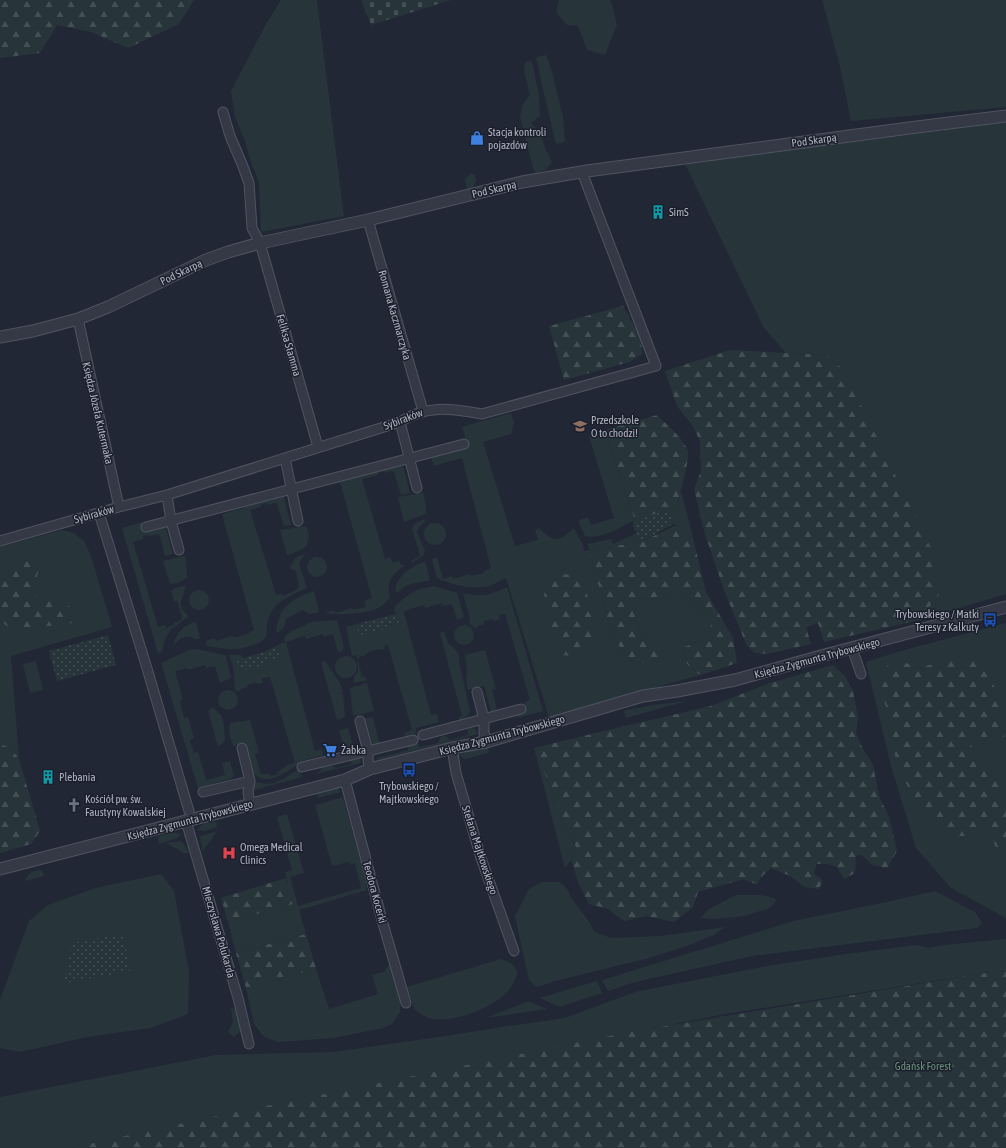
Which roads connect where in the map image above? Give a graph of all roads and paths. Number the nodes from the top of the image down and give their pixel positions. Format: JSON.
{"nodes":[{"id":1,"x":223,"y":112,"type":"dead end"},
{"id":2,"x":1006,"y":116,"type":"edge"},
{"id":3,"x":582,"y":172,"type":"junction"},
{"id":4,"x":368,"y":220,"type":"junction"},
{"id":5,"x":260,"y":244,"type":"junction"},
{"id":6,"x":78,"y":319,"type":"junction"},
{"id":7,"x":0,"y":337,"type":"edge"},
{"id":8,"x":423,"y":411,"type":"junction"},
{"id":9,"x":400,"y":422,"type":"junction"},
{"id":10,"x":464,"y":444,"type":"dead end"},
{"id":11,"x":318,"y":447,"type":"junction"},
{"id":12,"x":286,"y":458,"type":"junction"},
{"id":13,"x":410,"y":458,"type":"junction"},
{"id":14,"x":417,"y":488,"type":"dead end"},
{"id":15,"x":291,"y":489,"type":"junction"},
{"id":16,"x":167,"y":495,"type":"junction"},
{"id":17,"x":119,"y":507,"type":"junction"},
{"id":18,"x":99,"y":513,"type":"junction"},
{"id":19,"x":171,"y":520,"type":"junction"},
{"id":20,"x":298,"y":521,"type":"dead end"},
{"id":21,"x":146,"y":527,"type":"dead end"},
{"id":22,"x":0,"y":541,"type":"edge"},
{"id":23,"x":178,"y":550,"type":"dead end"},
{"id":24,"x":1006,"y":607,"type":"edge"},
{"id":25,"x":852,"y":648,"type":"junction"},
{"id":26,"x":861,"y":674,"type":"dead end"},
{"id":27,"x":477,"y":692,"type":"dead end"},
{"id":28,"x":521,"y":709,"type":"dead end"},
{"id":29,"x":484,"y":719,"type":"junction"},
{"id":30,"x":360,"y":721,"type":"dead end"},
{"id":31,"x":423,"y":735,"type":"dead end"},
{"id":32,"x":412,"y":740,"type":"dead end"},
{"id":33,"x":486,"y":742,"type":"junction"},
{"id":34,"x":242,"y":748,"type":"dead end"},
{"id":35,"x":452,"y":748,"type":"junction"},
{"id":36,"x":368,"y":751,"type":"junction"},
{"id":37,"x":302,"y":767,"type":"dead end"},
{"id":38,"x":370,"y":769,"type":"junction"},
{"id":39,"x":345,"y":780,"type":"junction"},
{"id":40,"x":250,"y":781,"type":"junction"},
{"id":41,"x":203,"y":792,"type":"dead end"},
{"id":42,"x":250,"y":804,"type":"junction"},
{"id":43,"x":188,"y":816,"type":"junction"},
{"id":44,"x":0,"y":869,"type":"edge"},
{"id":45,"x":514,"y":951,"type":"dead end"},
{"id":46,"x":406,"y":1003,"type":"dead end"},
{"id":47,"x":249,"y":1044,"type":"dead end"}],
"edges":[{"from":1,"to":5,"type":"street","name":"Feliksa Stamma"},
{"from":2,"to":3,"type":"street","name":"Pod Skarpą"},
{"from":3,"to":4,"type":"street","name":"Pod Skarpą"},
{"from":3,"to":8,"type":"street","name":"Sybiraków"},
{"from":4,"to":5,"type":"street","name":"Pod Skarpą"},
{"from":4,"to":8,"type":"street","name":"Romana Kaczmarczyka"},
{"from":5,"to":6,"type":"street","name":"Pod Skarpą"},
{"from":5,"to":11,"type":"street","name":"Feliksa Stamma"},
{"from":6,"to":7,"type":"street","name":"Pod Skarpą"},
{"from":6,"to":17,"type":"street","name":"Księdza Józefa Kutermaka"},
{"from":8,"to":9,"type":"street","name":"Sybiraków"},
{"from":9,"to":11,"type":"street","name":"Sybiraków"},
{"from":9,"to":13,"type":"street"},
{"from":10,"to":13,"type":"street"},
{"from":11,"to":12,"type":"street","name":"Sybiraków"},
{"from":12,"to":15,"type":"street"},
{"from":12,"to":16,"type":"street","name":"Sybiraków"},
{"from":13,"to":14,"type":"street"},
{"from":13,"to":15,"type":"street"},
{"from":15,"to":19,"type":"street"},
{"from":15,"to":20,"type":"street"},
{"from":16,"to":17,"type":"street","name":"Sybiraków"},
{"from":16,"to":19,"type":"street"},
{"from":17,"to":18,"type":"street","name":"Sybiraków"},
{"from":18,"to":22,"type":"street","name":"Sybiraków"},
{"from":18,"to":43,"type":"street","name":"Mieczysława Połukarda"},
{"from":19,"to":21,"type":"street"},
{"from":19,"to":23,"type":"street"},
{"from":24,"to":25,"type":"street","name":"Księdza Zygmunta Trybowskiego"},
{"from":25,"to":26,"type":"street"},
{"from":25,"to":33,"type":"street","name":"Księdza Zygmunta Trybowskiego"},
{"from":27,"to":29,"type":"street"},
{"from":28,"to":29,"type":"street"},
{"from":29,"to":31,"type":"street"},
{"from":29,"to":33,"type":"street"},
{"from":30,"to":36,"type":"street"},
{"from":32,"to":36,"type":"street"},
{"from":33,"to":35,"type":"street","name":"Księdza Zygmunta Trybowskiego"},
{"from":34,"to":40,"type":"street"},
{"from":35,"to":38,"type":"street","name":"Księdza Zygmunta Trybowskiego"},
{"from":35,"to":45,"type":"street","name":"Stefana Majtkowskiego"},
{"from":36,"to":37,"type":"street"},
{"from":36,"to":38,"type":"street"},
{"from":38,"to":39,"type":"street","name":"Księdza Zygmunta Trybowskiego"},
{"from":39,"to":42,"type":"street","name":"Księdza Zygmunta Trybowskiego"},
{"from":39,"to":46,"type":"street","name":"Teodora Kocerki"},
{"from":40,"to":41,"type":"street"},
{"from":40,"to":42,"type":"street"},
{"from":42,"to":43,"type":"street","name":"Księdza Zygmunta Trybowskiego"},
{"from":43,"to":44,"type":"street","name":"Księdza Zygmunta Trybowskiego"},
{"from":43,"to":47,"type":"street","name":"Mieczysława Połukarda"}]}
